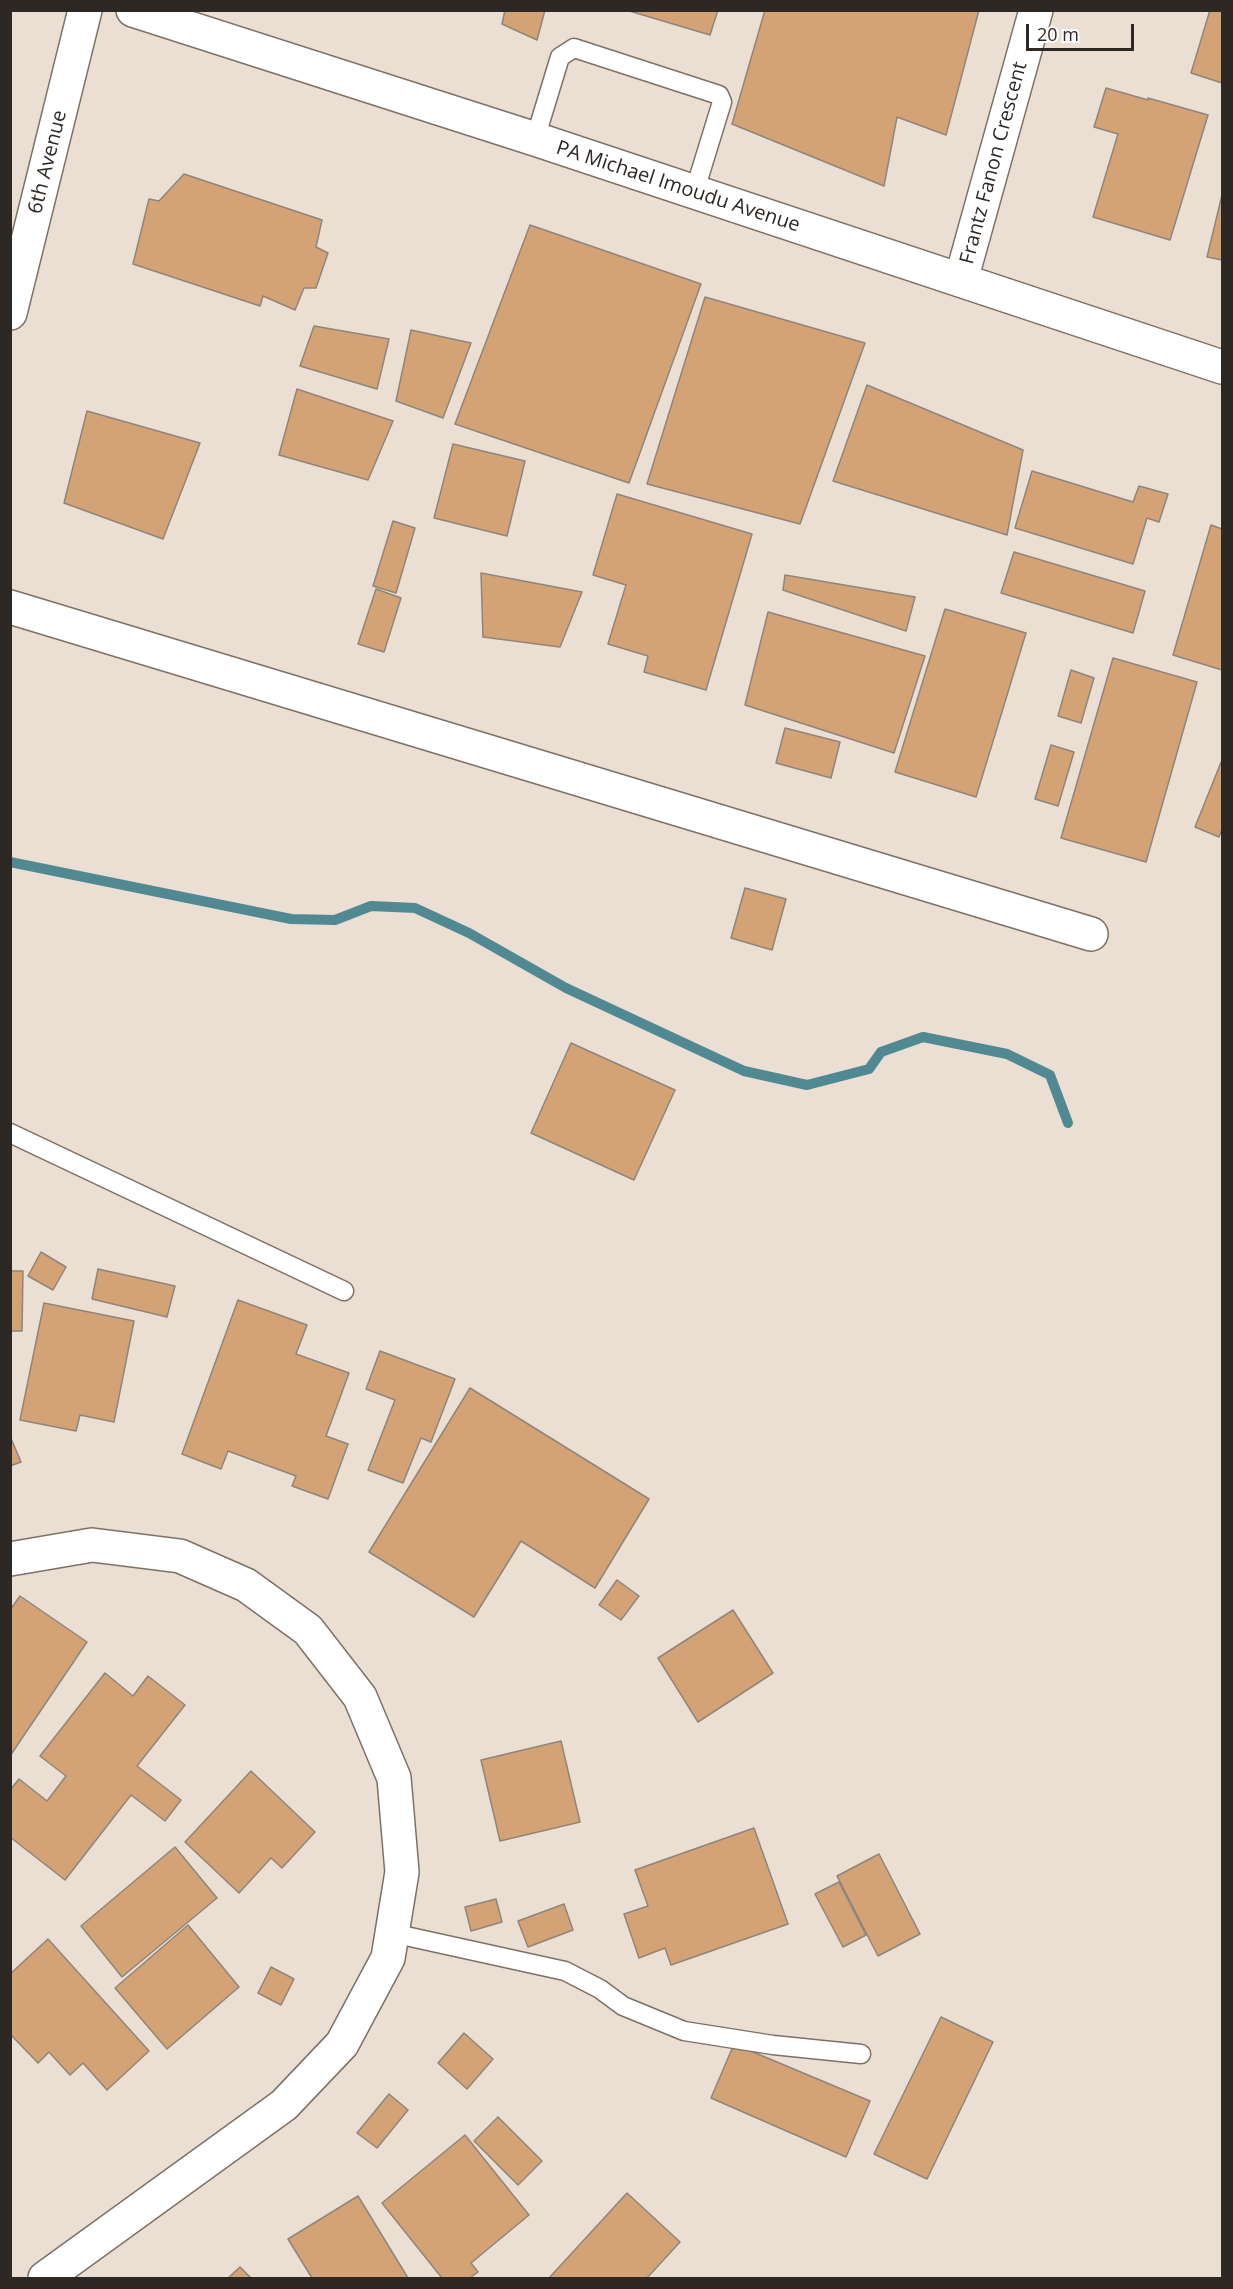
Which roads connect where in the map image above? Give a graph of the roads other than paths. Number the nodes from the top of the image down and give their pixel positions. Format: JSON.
{"nodes":[{"id":1,"x":85,"y":10,"type":"edge"},
{"id":2,"x":133,"y":10,"type":"edge"},
{"id":3,"x":1036,"y":10,"type":"edge"},
{"id":4,"x":535,"y":139,"type":"junction"},
{"id":5,"x":694,"y":193,"type":"junction"},
{"id":6,"x":961,"y":280,"type":"junction"},
{"id":7,"x":10,"y":313,"type":"edge"},
{"id":8,"x":1222,"y":367,"type":"edge"},
{"id":9,"x":10,"y":607,"type":"edge"},
{"id":10,"x":1091,"y":933,"type":"dead end"},
{"id":11,"x":10,"y":1133,"type":"edge"},
{"id":12,"x":344,"y":1291,"type":"dead end"},
{"id":13,"x":10,"y":1559,"type":"edge"},
{"id":14,"x":392,"y":1933,"type":"junction"},
{"id":15,"x":861,"y":2054,"type":"dead end"},
{"id":16,"x":45,"y":2278,"type":"edge"}],
"edges":[{"from":1,"to":7,"type":"street","name":"6th Avenue"},
{"from":2,"to":4,"type":"street","name":"PA Michael Imoudu Avenue"},
{"from":3,"to":6,"type":"street","name":"Frantz Fanon Crescent"},
{"from":4,"to":5,"type":"street","name":"PA Michael Imoudu Avenue"},
{"from":4,"to":5,"type":"lane"},
{"from":5,"to":6,"type":"street","name":"PA Michael Imoudu Avenue"},
{"from":6,"to":8,"type":"street","name":"PA Michael Imoudu Avenue"},
{"from":9,"to":10,"type":"street"},
{"from":11,"to":12,"type":"lane"},
{"from":13,"to":14,"type":"street"},
{"from":14,"to":15,"type":"lane"},
{"from":14,"to":16,"type":"street"}]}
